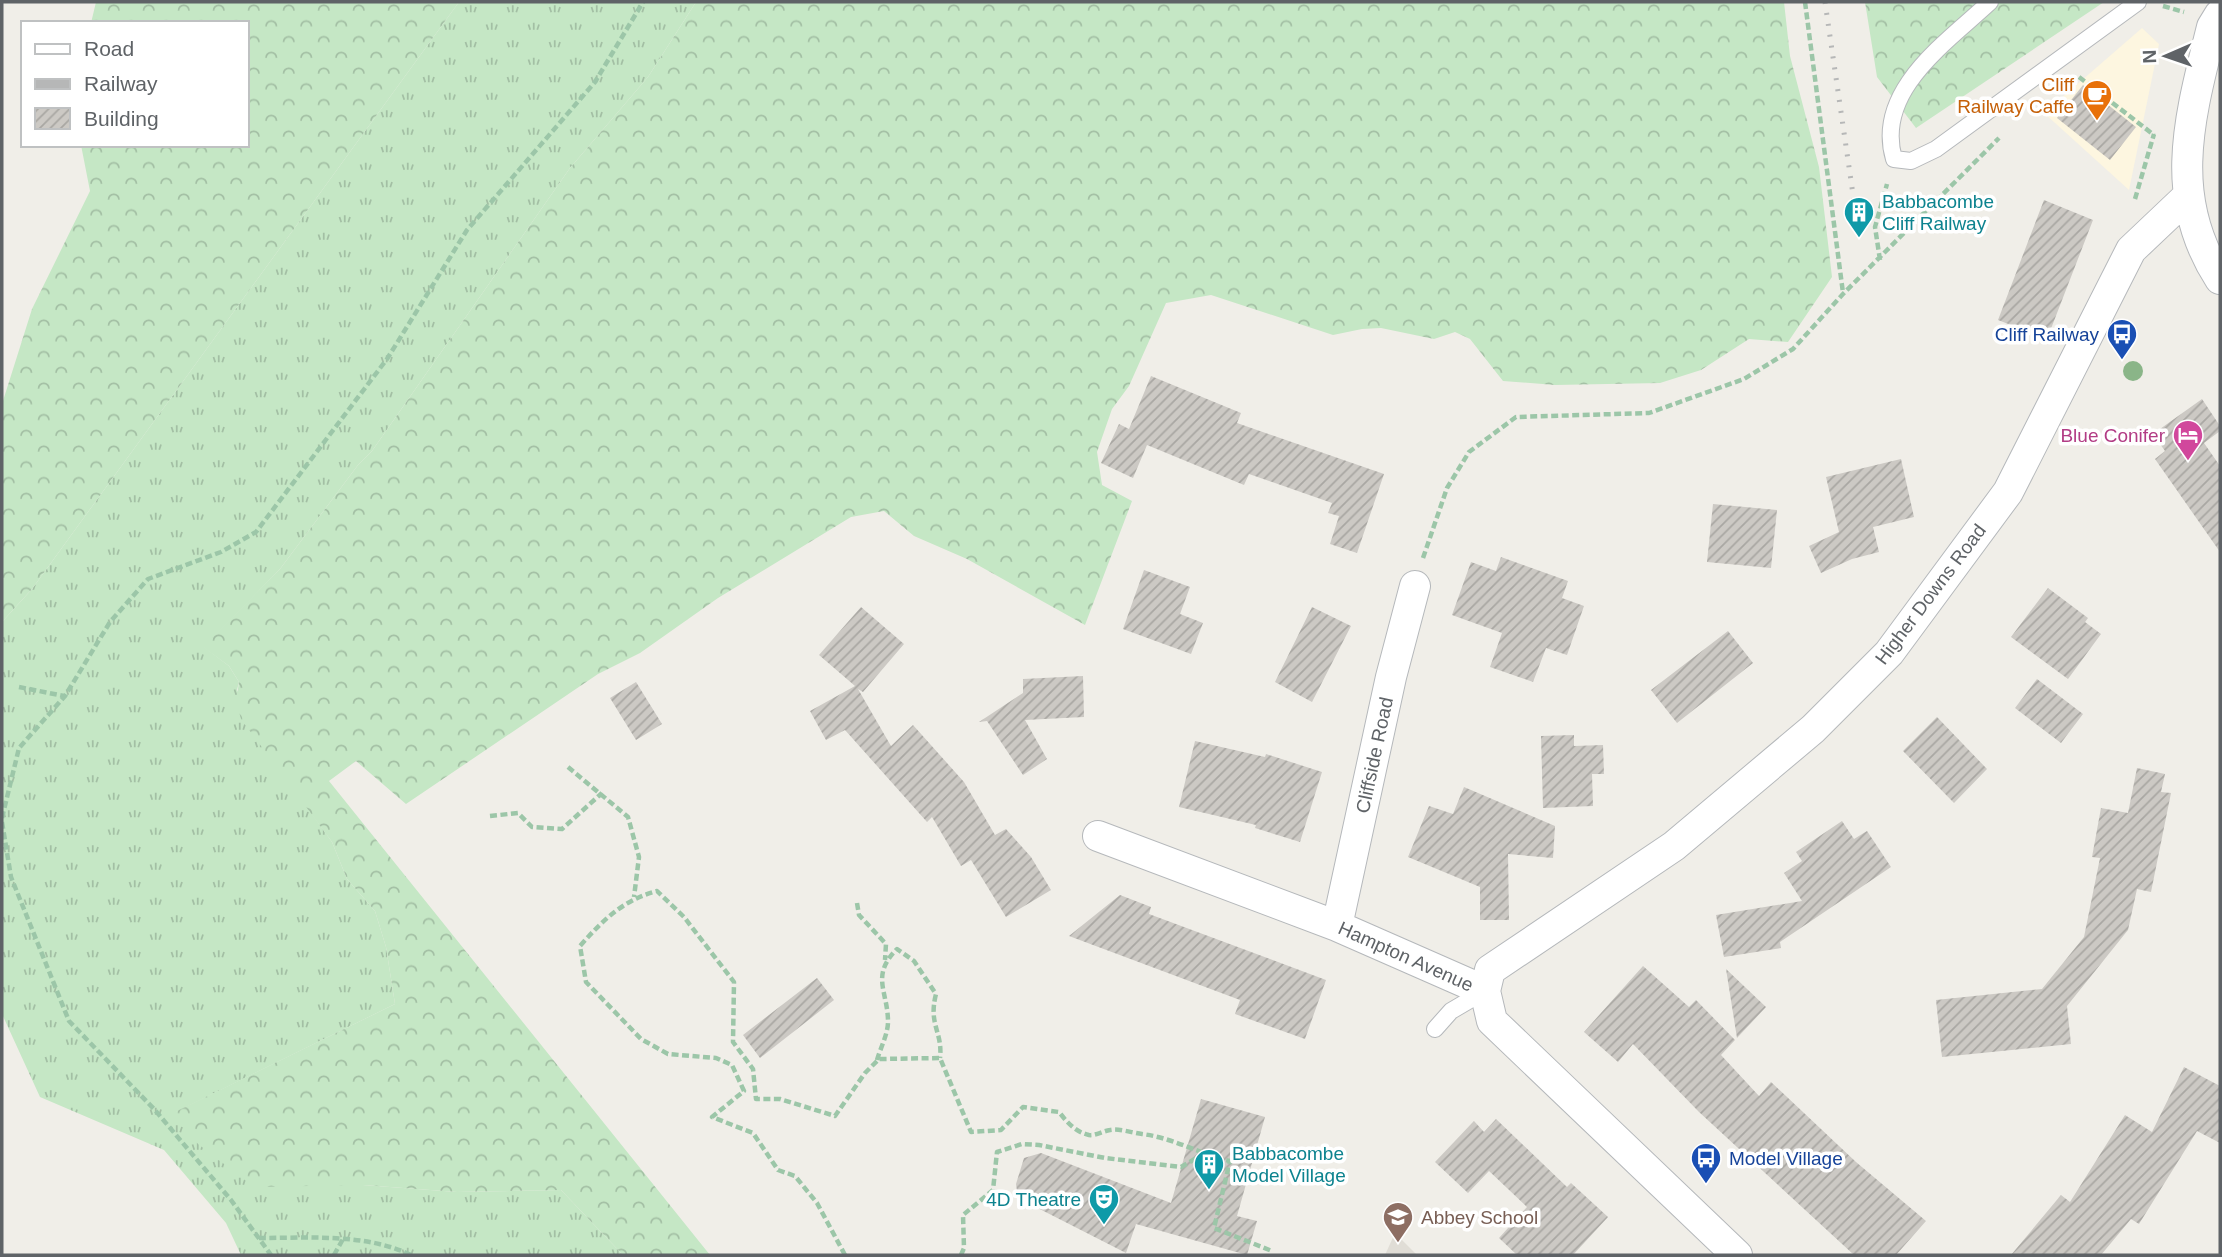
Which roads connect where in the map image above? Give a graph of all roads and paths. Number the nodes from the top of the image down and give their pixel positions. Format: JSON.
{"nodes":[{"id":1,"x":643,"y":2,"type":"edge"},
{"id":2,"x":1803,"y":2,"type":"edge"},
{"id":3,"x":1990,"y":2,"type":"edge"},
{"id":4,"x":2138,"y":2,"type":"edge"},
{"id":5,"x":2157,"y":9,"type":"dead end"},
{"id":6,"x":2216,"y":21,"type":"edge"},
{"id":7,"x":2073,"y":72,"type":"dead end"},
{"id":8,"x":2002,"y":135,"type":"dead end"},
{"id":9,"x":2154,"y":135,"type":"dead end"},
{"id":10,"x":1894,"y":159,"type":"junction"},
{"id":11,"x":2188,"y":196,"type":"junction"},
{"id":12,"x":1880,"y":261,"type":"junction"},
{"id":13,"x":2220,"y":279,"type":"edge"},
{"id":14,"x":1843,"y":294,"type":"junction"},
{"id":15,"x":1415,"y":586,"type":"joint"},
{"id":16,"x":19,"y":687,"type":"dead end"},
{"id":17,"x":65,"y":696,"type":"junction"},
{"id":18,"x":568,"y":767,"type":"dead end"},
{"id":19,"x":602,"y":793,"type":"junction"},
{"id":20,"x":490,"y":816,"type":"dead end"},
{"id":21,"x":2,"y":820,"type":"edge"},
{"id":22,"x":1098,"y":836,"type":"dead end"},
{"id":23,"x":634,"y":897,"type":"junction"},
{"id":24,"x":857,"y":903,"type":"dead end"},
{"id":25,"x":1337,"y":926,"type":"junction"},
{"id":26,"x":885,"y":960,"type":"junction"},
{"id":27,"x":1485,"y":991,"type":"junction"},
{"id":28,"x":1435,"y":1029,"type":"dead end"},
{"id":29,"x":940,"y":1058,"type":"junction"},
{"id":30,"x":877,"y":1061,"type":"junction"},
{"id":31,"x":1202,"y":1155,"type":"junction"},
{"id":32,"x":259,"y":1238,"type":"junction"},
{"id":33,"x":343,"y":1239,"type":"junction"},
{"id":34,"x":1272,"y":1251,"type":"dead end"},
{"id":35,"x":271,"y":1255,"type":"edge"},
{"id":36,"x":334,"y":1255,"type":"edge"},
{"id":37,"x":411,"y":1255,"type":"edge"},
{"id":38,"x":845,"y":1255,"type":"edge"},
{"id":39,"x":961,"y":1255,"type":"edge"},
{"id":40,"x":1737,"y":1255,"type":"edge"}],
"edges":[{"from":1,"to":17,"type":"path"},
{"from":2,"to":14,"type":"path"},
{"from":3,"to":10,"type":"lane"},
{"from":4,"to":10,"type":"lane"},
{"from":5,"to":6,"type":"path"},
{"from":6,"to":11,"type":"street"},
{"from":7,"to":9,"type":"path"},
{"from":8,"to":12,"type":"path"},
{"from":10,"to":12,"type":"path"},
{"from":11,"to":13,"type":"street"},
{"from":11,"to":27,"type":"street","name":"Higher Downs Road"},
{"from":12,"to":14,"type":"path"},
{"from":14,"to":15,"type":"path"},
{"from":15,"to":25,"type":"street","name":"Cliffside Road"},
{"from":16,"to":17,"type":"path"},
{"from":17,"to":21,"type":"path"},
{"from":18,"to":19,"type":"path"},
{"from":19,"to":20,"type":"path"},
{"from":19,"to":23,"type":"path"},
{"from":21,"to":32,"type":"path"},
{"from":22,"to":25,"type":"street","name":"Hampton Avenue"},
{"from":23,"to":30,"type":"path"},
{"from":23,"to":38,"type":"path"},
{"from":24,"to":26,"type":"path"},
{"from":25,"to":27,"type":"street","name":"Hampton Avenue"},
{"from":26,"to":29,"type":"path"},
{"from":26,"to":30,"type":"path"},
{"from":27,"to":28,"type":"lane"},
{"from":27,"to":40,"type":"street","name":"Hampton Avenue"},
{"from":29,"to":30,"type":"path"},
{"from":29,"to":31,"type":"path"},
{"from":31,"to":34,"type":"path"},
{"from":31,"to":39,"type":"path"},
{"from":32,"to":33,"type":"path"},
{"from":32,"to":35,"type":"path"},
{"from":33,"to":36,"type":"path"},
{"from":33,"to":37,"type":"path"}]}
